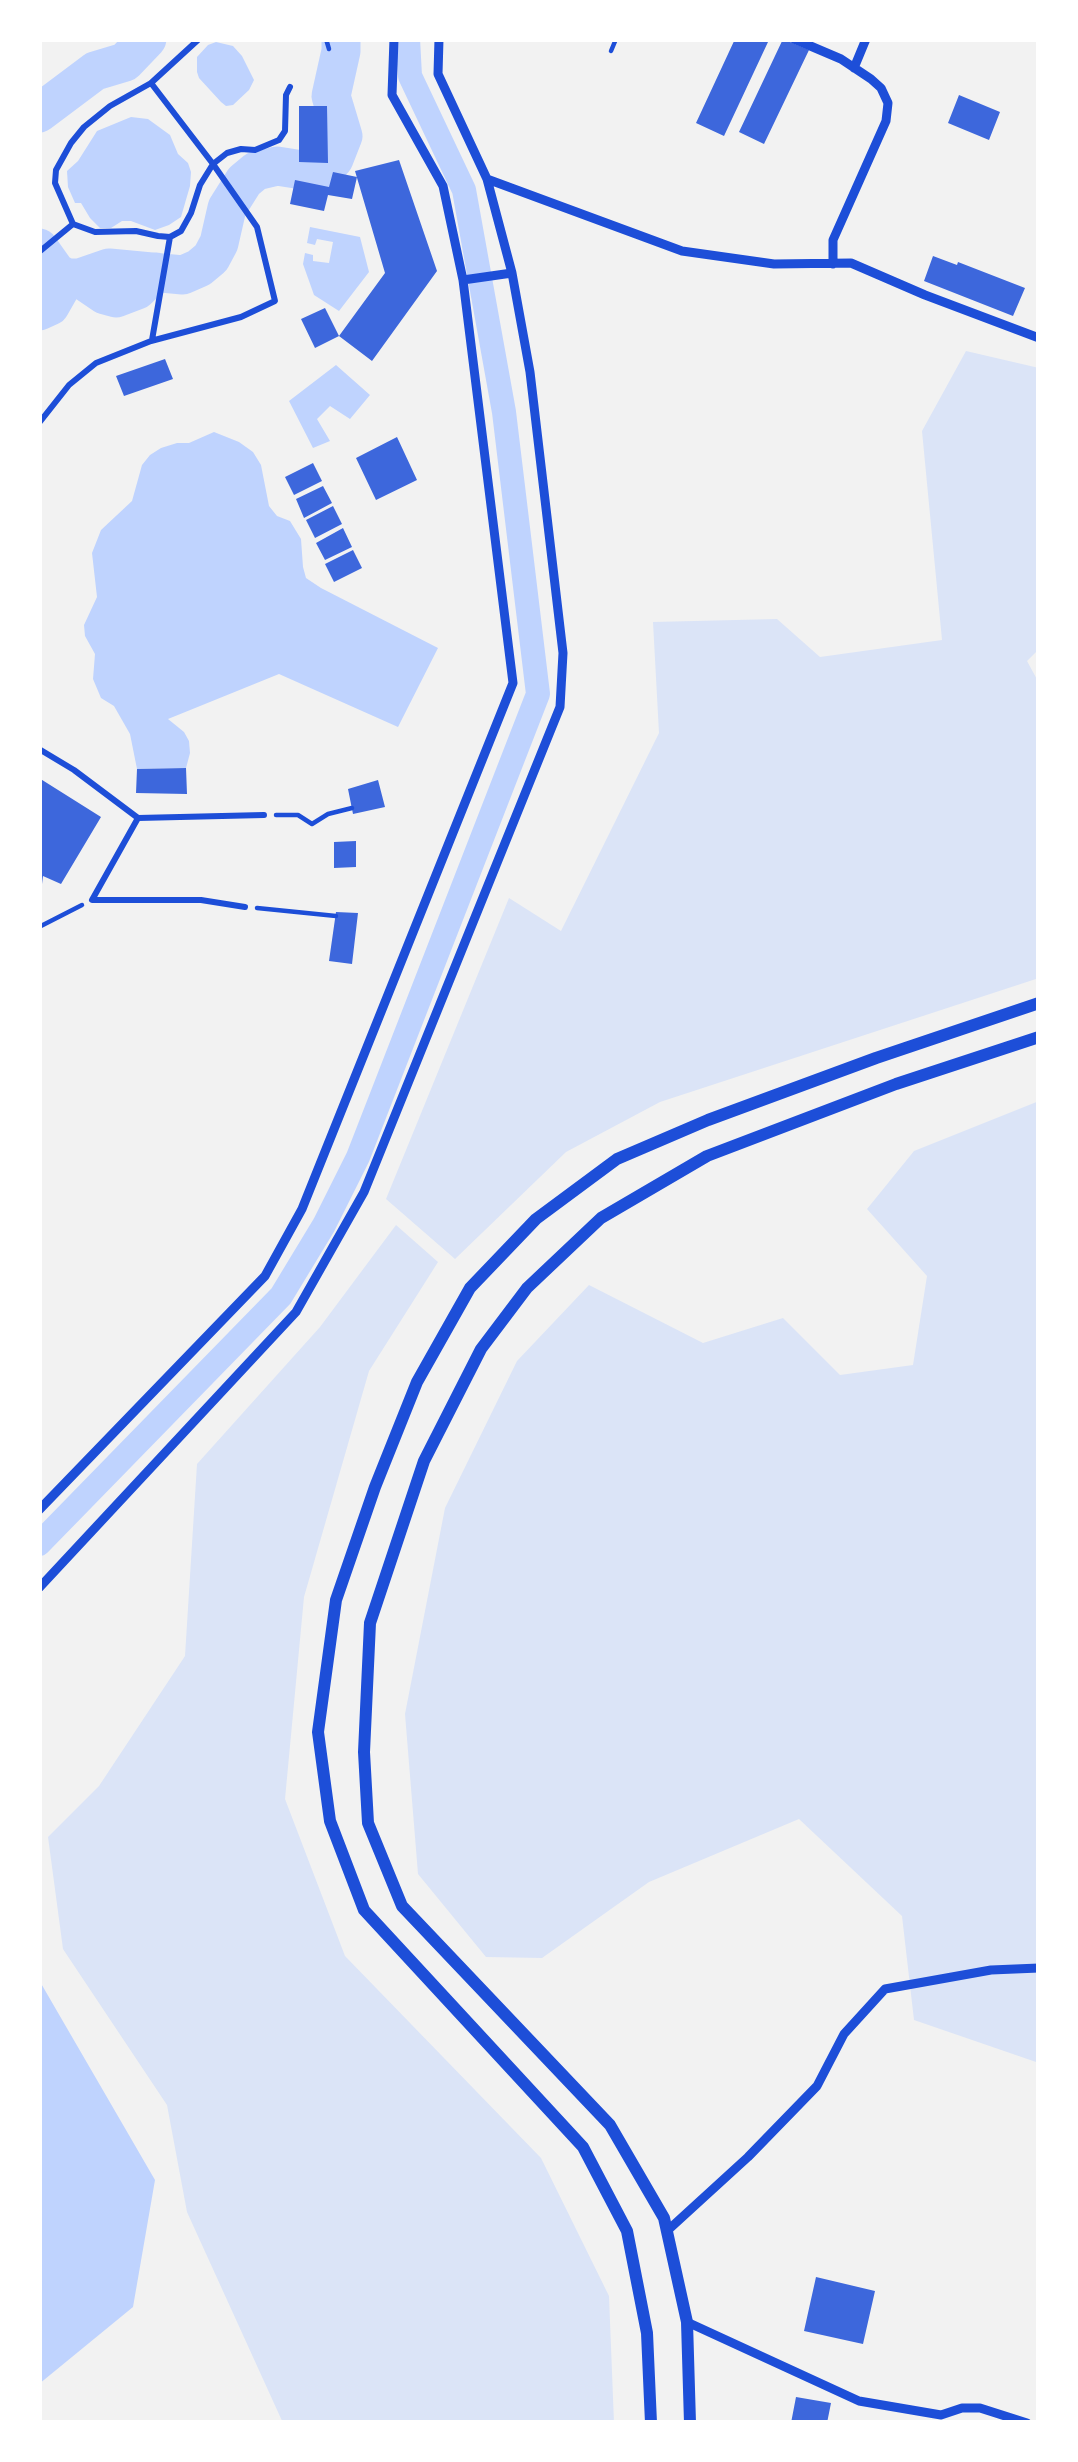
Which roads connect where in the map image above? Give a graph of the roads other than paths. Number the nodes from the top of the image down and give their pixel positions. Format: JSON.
{"nodes":[{"id":1,"x":199,"y":39,"type":"edge"},
{"id":2,"x":394,"y":39,"type":"edge"},
{"id":3,"x":439,"y":39,"type":"edge"},
{"id":4,"x":616,"y":39,"type":"edge"},
{"id":5,"x":794,"y":39,"type":"edge"},
{"id":6,"x":866,"y":39,"type":"edge"},
{"id":7,"x":611,"y":51,"type":"dead end"},
{"id":8,"x":854,"y":68,"type":"junction"},
{"id":9,"x":151,"y":83,"type":"junction"},
{"id":10,"x":290,"y":87,"type":"dead end"},
{"id":11,"x":213,"y":164,"type":"junction"},
{"id":12,"x":487,"y":179,"type":"junction"},
{"id":13,"x":69,"y":227,"type":"junction"},
{"id":14,"x":170,"y":237,"type":"junction"},
{"id":15,"x":39,"y":252,"type":"edge"},
{"id":16,"x":833,"y":264,"type":"junction"},
{"id":17,"x":512,"y":273,"type":"junction"},
{"id":18,"x":463,"y":280,"type":"junction"},
{"id":19,"x":1039,"y":338,"type":"edge"},
{"id":20,"x":152,"y":341,"type":"junction"},
{"id":21,"x":39,"y":423,"type":"edge"},
{"id":22,"x":39,"y":749,"type":"edge"},
{"id":23,"x":264,"y":814,"type":"road end"},
{"id":24,"x":138,"y":818,"type":"junction"},
{"id":25,"x":245,"y":907,"type":"road end"},
{"id":26,"x":1039,"y":1004,"type":"edge"},
{"id":27,"x":1039,"y":1037,"type":"edge"},
{"id":28,"x":39,"y":1510,"type":"edge"},
{"id":29,"x":39,"y":1588,"type":"edge"},
{"id":30,"x":1039,"y":1968,"type":"edge"},
{"id":31,"x":667,"y":2230,"type":"junction"},
{"id":32,"x":688,"y":2322,"type":"junction"},
{"id":33,"x":932,"y":2418,"type":"edge"},
{"id":34,"x":651,"y":2423,"type":"edge"},
{"id":35,"x":690,"y":2423,"type":"edge"},
{"id":36,"x":1027,"y":2423,"type":"edge"}],
"edges":[{"from":1,"to":9,"type":"street"},
{"from":2,"to":18,"type":"street"},
{"from":3,"to":12,"type":"street"},
{"from":4,"to":7,"type":"lane"},
{"from":5,"to":8,"type":"street"},
{"from":6,"to":8,"type":"street"},
{"from":8,"to":16,"type":"street"},
{"from":9,"to":11,"type":"street"},
{"from":9,"to":13,"type":"street"},
{"from":10,"to":11,"type":"street"},
{"from":11,"to":14,"type":"street"},
{"from":11,"to":20,"type":"street"},
{"from":12,"to":16,"type":"street"},
{"from":12,"to":17,"type":"street"},
{"from":13,"to":14,"type":"street"},
{"from":13,"to":15,"type":"street"},
{"from":14,"to":20,"type":"street"},
{"from":16,"to":19,"type":"street"},
{"from":17,"to":18,"type":"street"},
{"from":17,"to":29,"type":"street"},
{"from":18,"to":28,"type":"street"},
{"from":20,"to":21,"type":"street"},
{"from":22,"to":24,"type":"street"},
{"from":23,"to":24,"type":"street"},
{"from":24,"to":25,"type":"street"},
{"from":26,"to":34,"type":"main road"},
{"from":27,"to":31,"type":"main road"},
{"from":30,"to":31,"type":"street"},
{"from":31,"to":32,"type":"main road"},
{"from":32,"to":33,"type":"street"},
{"from":32,"to":35,"type":"main road"},
{"from":33,"to":36,"type":"street"}]}
